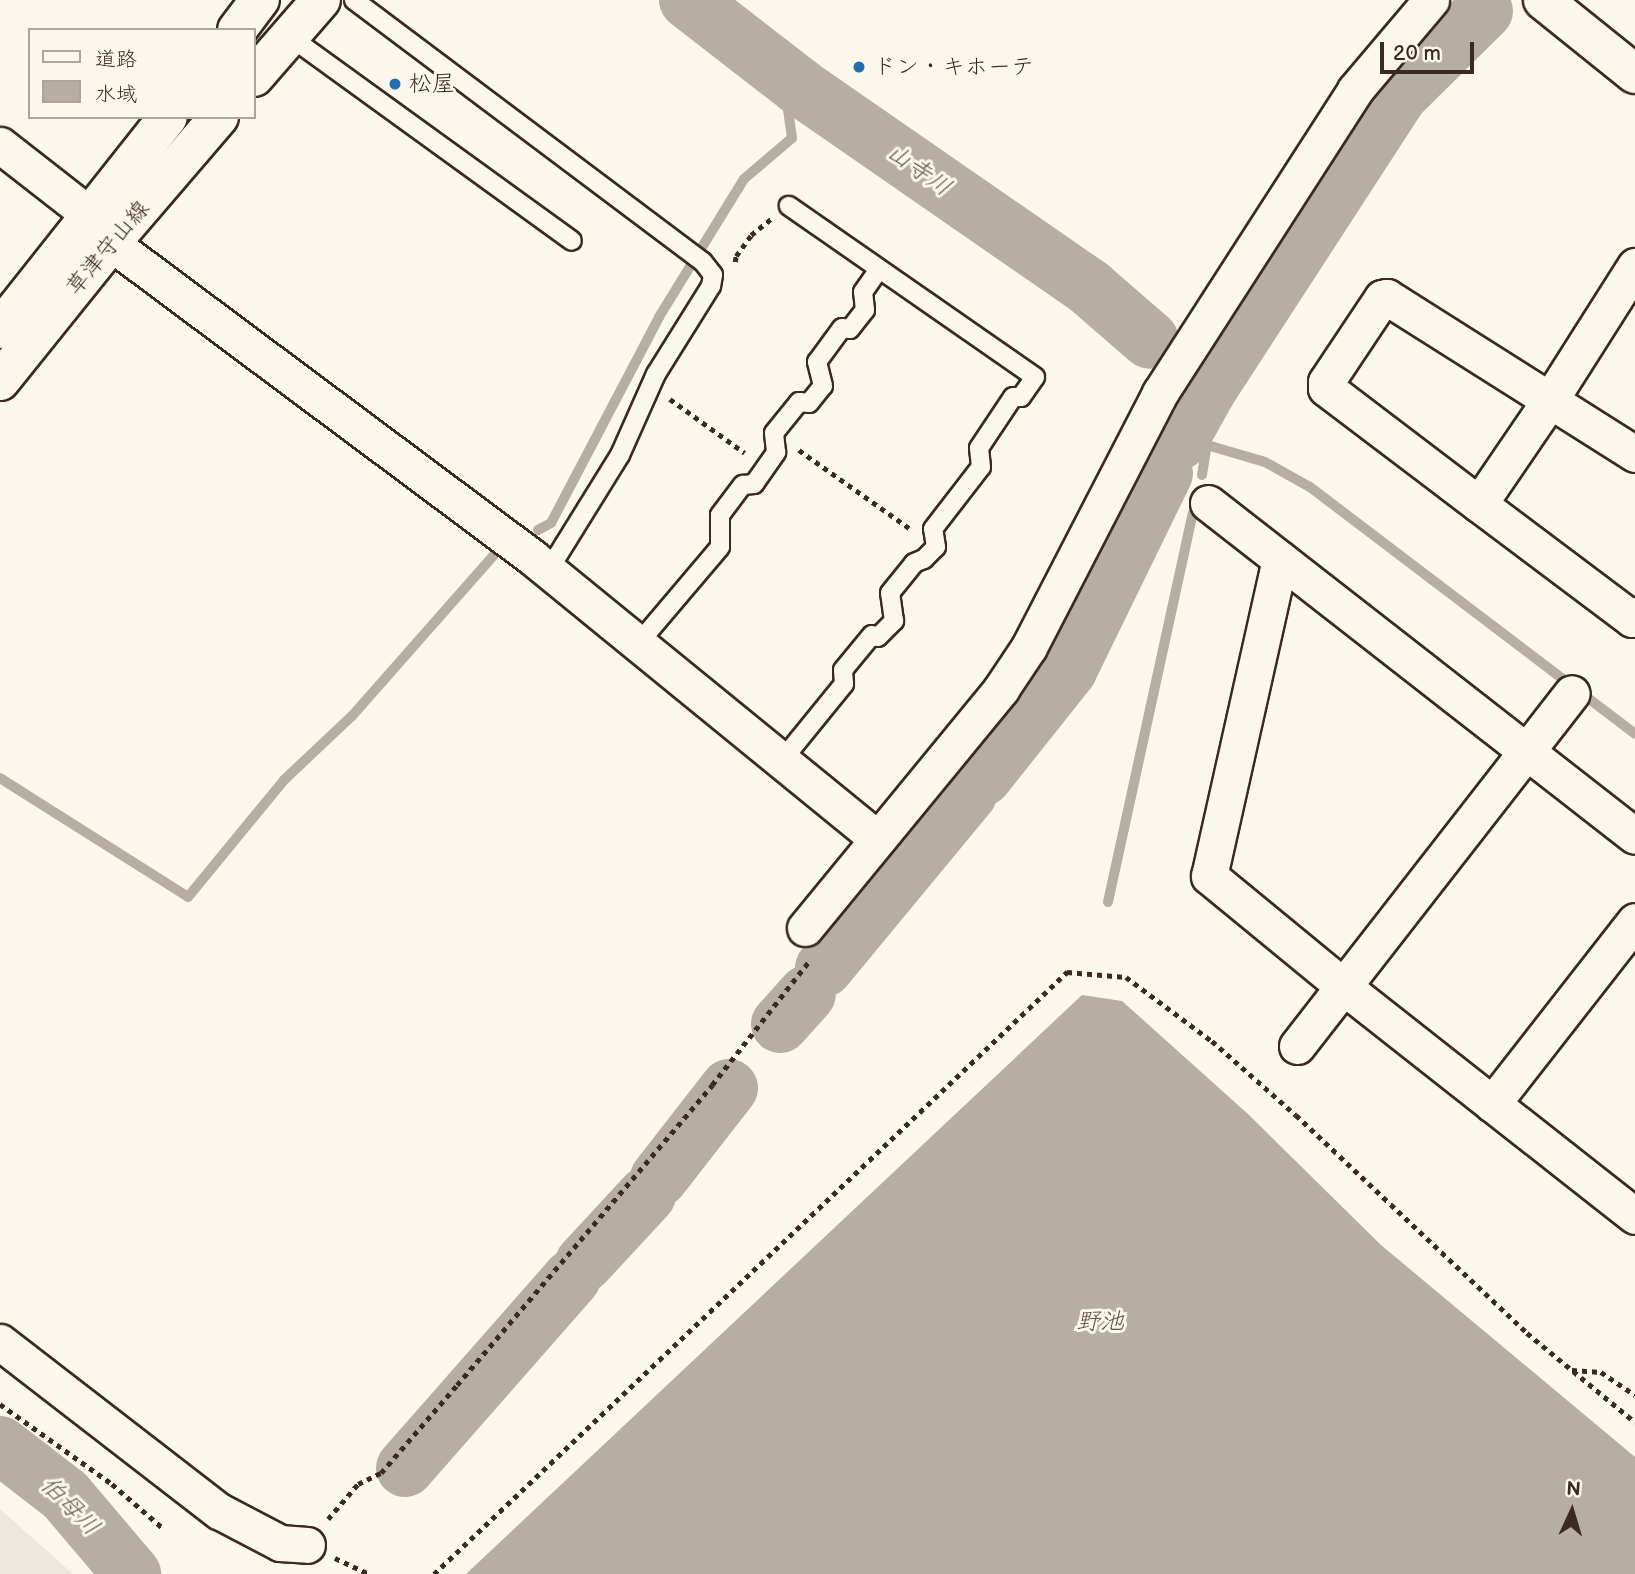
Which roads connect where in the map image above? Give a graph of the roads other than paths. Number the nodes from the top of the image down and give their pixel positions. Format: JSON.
{"nodes":[{"id":1,"x":260,"y":0,"type":"edge"},
{"id":2,"x":321,"y":0,"type":"edge"},
{"id":3,"x":354,"y":0,"type":"edge"},
{"id":4,"x":1431,"y":0,"type":"edge"},
{"id":5,"x":1543,"y":0,"type":"edge"},
{"id":6,"x":239,"y":28,"type":"edge"},
{"id":7,"x":289,"y":36,"type":"junction"},
{"id":8,"x":1635,"y":74,"type":"edge"},
{"id":9,"x":256,"y":75,"type":"edge"},
{"id":10,"x":167,"y":119,"type":"edge"},
{"id":11,"x":217,"y":119,"type":"edge"},
{"id":12,"x":0,"y":145,"type":"edge"},
{"id":13,"x":789,"y":206,"type":"dead end"},
{"id":14,"x":101,"y":230,"type":"junction"},
{"id":15,"x":572,"y":241,"type":"dead end"},
{"id":16,"x":878,"y":269,"type":"junction"},
{"id":17,"x":1633,"y":274,"type":"edge"},
{"id":18,"x":0,"y":329,"type":"edge"},
{"id":19,"x":0,"y":381,"type":"edge"},
{"id":20,"x":1550,"y":400,"type":"junction"},
{"id":21,"x":1635,"y":454,"type":"edge"},
{"id":22,"x":1208,"y":503,"type":"dead end"},
{"id":23,"x":1479,"y":504,"type":"junction"},
{"id":24,"x":1280,"y":559,"type":"junction"},
{"id":25,"x":548,"y":571,"type":"junction"},
{"id":26,"x":1635,"y":615,"type":"edge"},
{"id":27,"x":637,"y":645,"type":"junction"},
{"id":28,"x":1572,"y":694,"type":"dead end"},
{"id":29,"x":1527,"y":749,"type":"junction"},
{"id":30,"x":783,"y":759,"type":"junction"},
{"id":31,"x":1635,"y":836,"type":"edge"},
{"id":32,"x":877,"y":838,"type":"junction"},
{"id":33,"x":1635,"y":921,"type":"edge"},
{"id":34,"x":809,"y":943,"type":"road end"},
{"id":35,"x":1344,"y":987,"type":"junction"},
{"id":36,"x":1297,"y":1046,"type":"dead end"},
{"id":37,"x":1492,"y":1104,"type":"junction"},
{"id":38,"x":1635,"y":1216,"type":"edge"},
{"id":39,"x":0,"y":1342,"type":"edge"},
{"id":40,"x":307,"y":1545,"type":"road end"}],
"edges":[{"from":1,"to":6,"type":"main road"},
{"from":2,"to":7,"type":"main road"},
{"from":3,"to":25,"type":"lane"},
{"from":4,"to":32,"type":"street"},
{"from":5,"to":8,"type":"main road"},
{"from":7,"to":9,"type":"main road"},
{"from":7,"to":15,"type":"lane"},
{"from":10,"to":14,"type":"main road","name":"草津守山線"},
{"from":11,"to":14,"type":"main road","name":"草津守山線"},
{"from":12,"to":14,"type":"street"},
{"from":13,"to":16,"type":"lane"},
{"from":14,"to":18,"type":"main road","name":"草津守山線"},
{"from":14,"to":19,"type":"main road","name":"草津守山線"},
{"from":14,"to":25,"type":"street"},
{"from":16,"to":27,"type":"lane"},
{"from":16,"to":30,"type":"lane"},
{"from":17,"to":20,"type":"street"},
{"from":20,"to":21,"type":"street"},
{"from":20,"to":23,"type":"street"},
{"from":20,"to":23,"type":"street"},
{"from":22,"to":24,"type":"street"},
{"from":23,"to":26,"type":"street"},
{"from":24,"to":29,"type":"street"},
{"from":24,"to":35,"type":"street"},
{"from":25,"to":27,"type":"street"},
{"from":27,"to":30,"type":"street"},
{"from":28,"to":29,"type":"street"},
{"from":29,"to":31,"type":"street"},
{"from":29,"to":35,"type":"street"},
{"from":30,"to":32,"type":"street"},
{"from":32,"to":34,"type":"street"},
{"from":33,"to":37,"type":"street"},
{"from":35,"to":36,"type":"street"},
{"from":35,"to":37,"type":"street"},
{"from":37,"to":38,"type":"street"},
{"from":39,"to":40,"type":"street"}]}
